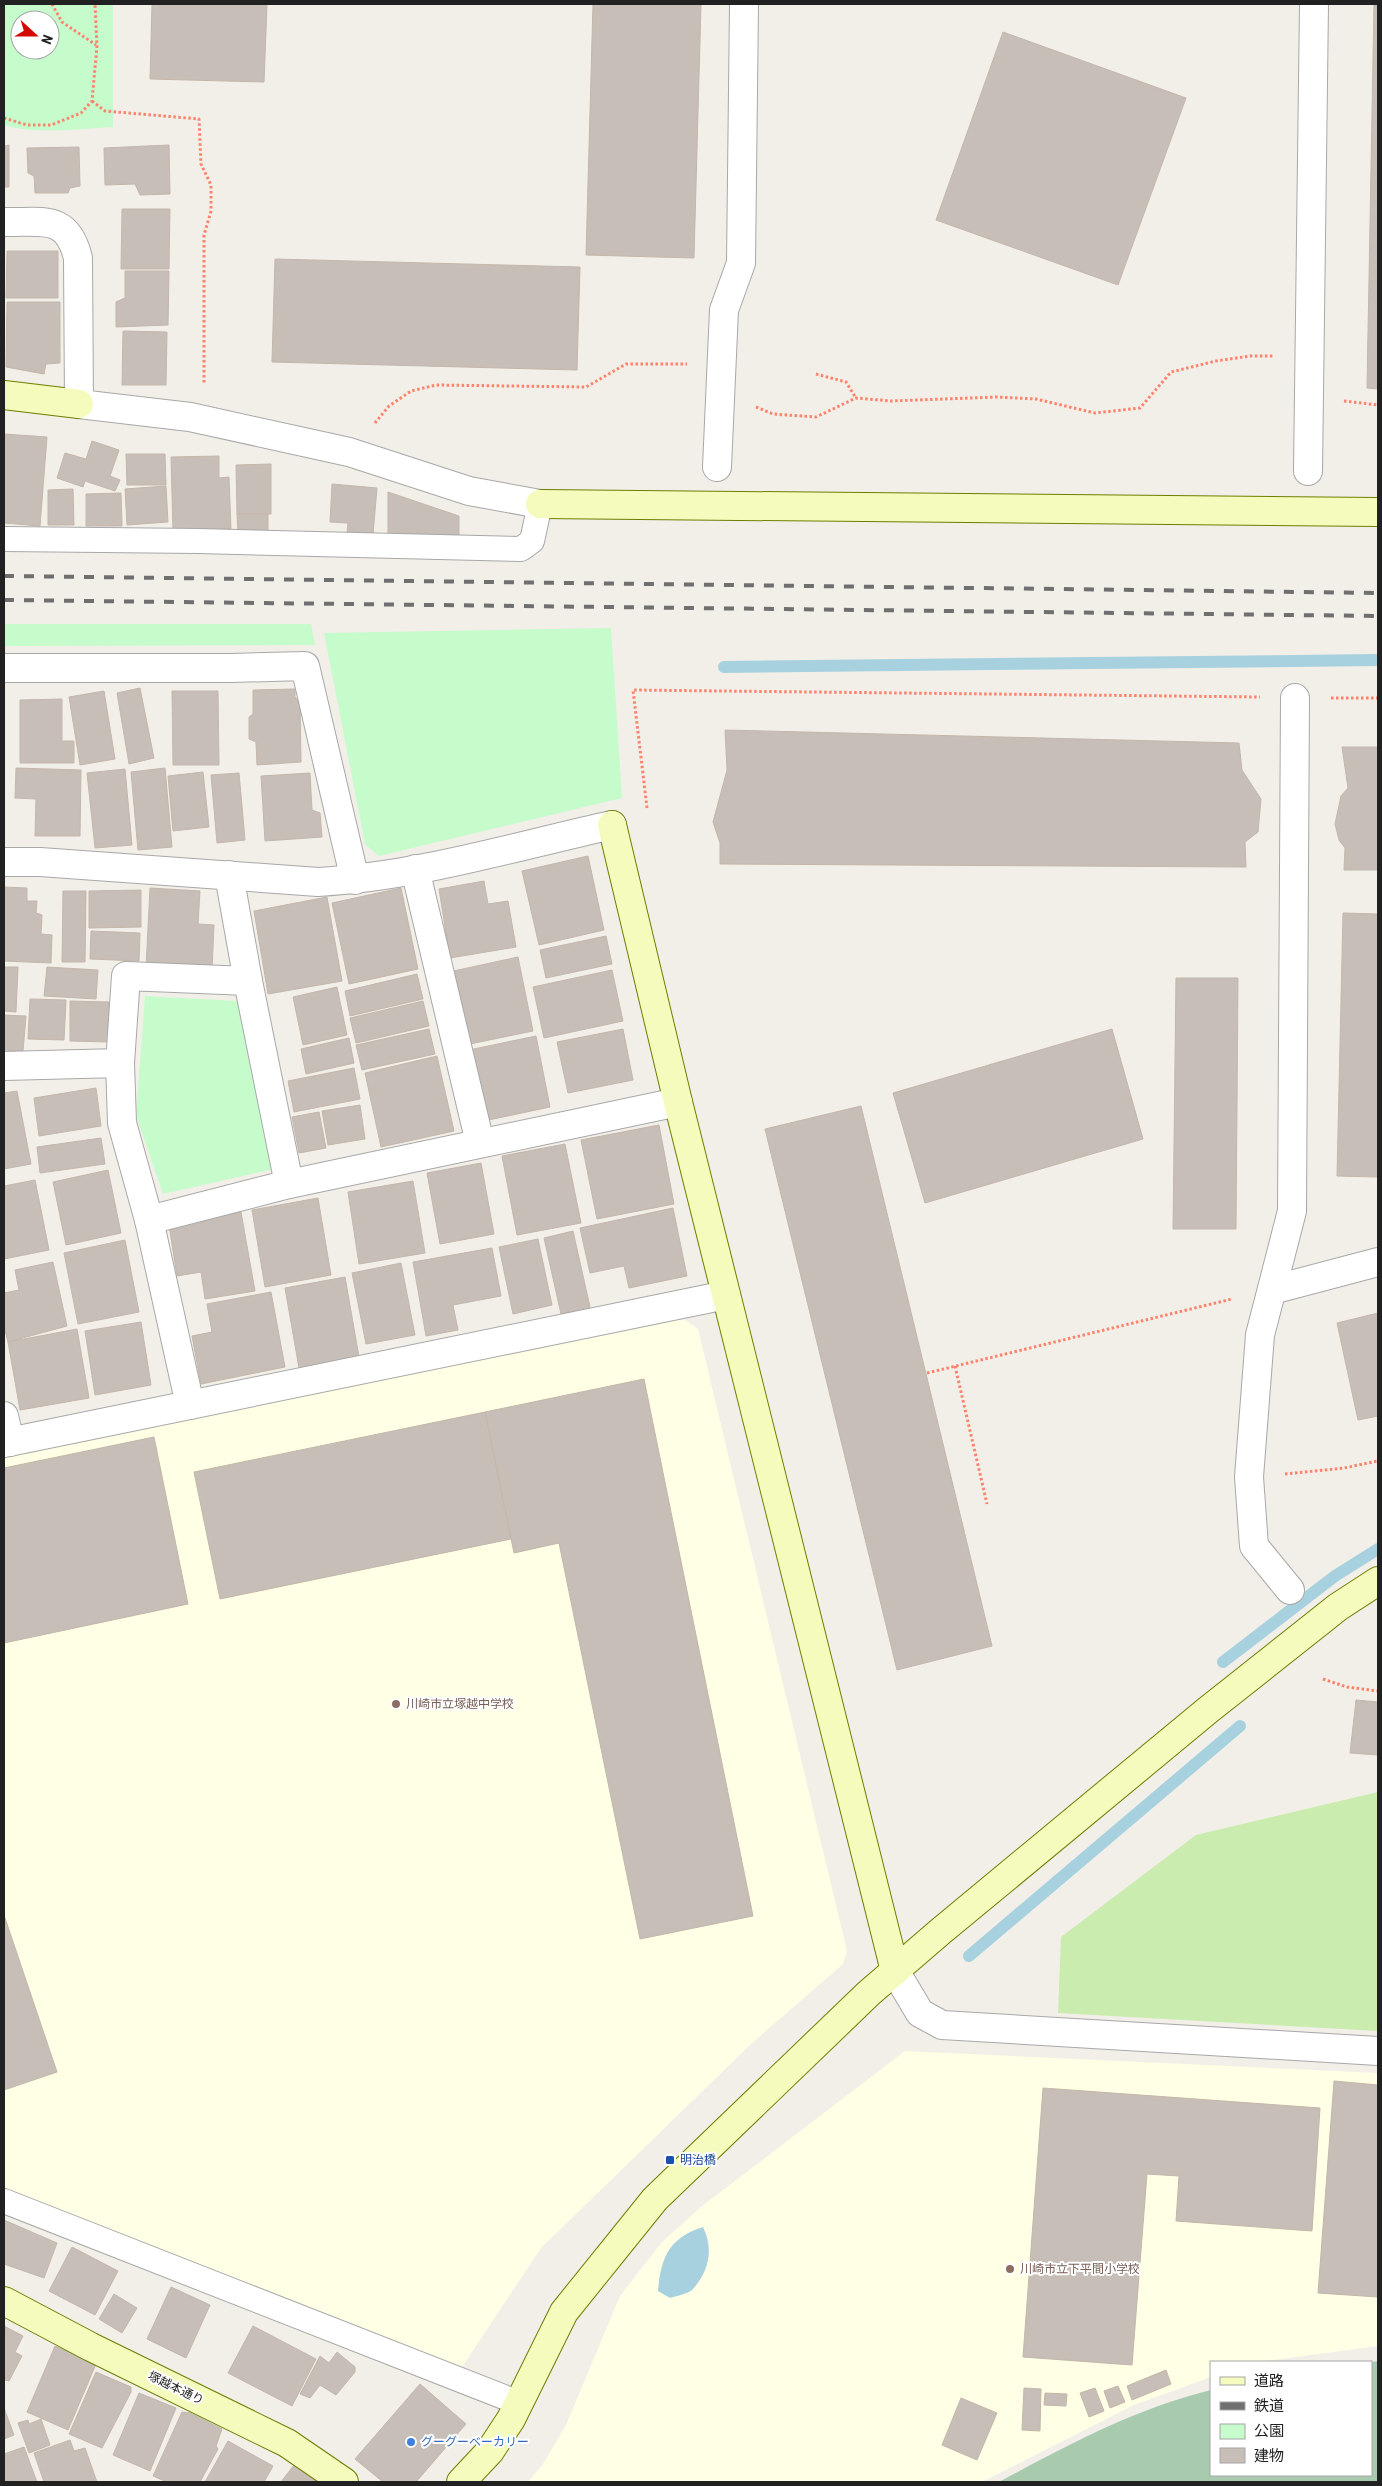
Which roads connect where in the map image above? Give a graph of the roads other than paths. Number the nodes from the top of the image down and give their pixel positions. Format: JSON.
{"nodes":[{"id":1,"x":744,"y":4,"type":"edge"},
{"id":2,"x":1314,"y":4,"type":"edge"},
{"id":3,"x":4,"y":222,"type":"edge"},
{"id":4,"x":4,"y":395,"type":"edge"},
{"id":5,"x":79,"y":404,"type":"junction"},
{"id":6,"x":717,"y":467,"type":"dead end"},
{"id":7,"x":1308,"y":471,"type":"dead end"},
{"id":8,"x":540,"y":504,"type":"junction"},
{"id":9,"x":1378,"y":512,"type":"edge"},
{"id":10,"x":4,"y":539,"type":"edge"},
{"id":11,"x":4,"y":668,"type":"edge"},
{"id":12,"x":1295,"y":698,"type":"road end"},
{"id":13,"x":4,"y":862,"type":"edge"},
{"id":14,"x":415,"y":869,"type":"junction"},
{"id":15,"x":229,"y":875,"type":"junction"},
{"id":16,"x":355,"y":880,"type":"junction"},
{"id":17,"x":248,"y":981,"type":"junction"},
{"id":18,"x":120,"y":1063,"type":"junction"},
{"id":19,"x":4,"y":1066,"type":"edge"},
{"id":20,"x":678,"y":1102,"type":"junction"},
{"id":21,"x":480,"y":1143,"type":"junction"},
{"id":22,"x":290,"y":1184,"type":"junction"},
{"id":23,"x":149,"y":1220,"type":"junction"},
{"id":24,"x":1378,"y":1262,"type":"edge"},
{"id":25,"x":1272,"y":1290,"type":"junction"},
{"id":26,"x":726,"y":1294,"type":"junction"},
{"id":27,"x":190,"y":1405,"type":"junction"},
{"id":28,"x":6,"y":1434,"type":"edge"},
{"id":29,"x":1378,"y":1581,"type":"edge"},
{"id":30,"x":1290,"y":1590,"type":"dead end"},
{"id":31,"x":895,"y":1972,"type":"junction"},
{"id":32,"x":1378,"y":2050,"type":"edge"},
{"id":33,"x":4,"y":2201,"type":"edge"},
{"id":34,"x":4,"y":2301,"type":"edge"},
{"id":35,"x":520,"y":2403,"type":"junction"},
{"id":36,"x":344,"y":2482,"type":"edge"},
{"id":37,"x":461,"y":2482,"type":"edge"}],
"edges":[{"from":1,"to":6,"type":"street"},
{"from":2,"to":7,"type":"street"},
{"from":3,"to":5,"type":"street"},
{"from":4,"to":5,"type":"street"},
{"from":5,"to":8,"type":"street"},
{"from":8,"to":9,"type":"street"},
{"from":8,"to":10,"type":"lane"},
{"from":11,"to":16,"type":"street"},
{"from":12,"to":25,"type":"street"},
{"from":13,"to":15,"type":"street"},
{"from":14,"to":16,"type":"street"},
{"from":14,"to":20,"type":"street"},
{"from":14,"to":21,"type":"street"},
{"from":15,"to":16,"type":"street"},
{"from":15,"to":17,"type":"street"},
{"from":17,"to":18,"type":"street"},
{"from":17,"to":22,"type":"street"},
{"from":18,"to":19,"type":"street"},
{"from":18,"to":23,"type":"street"},
{"from":20,"to":21,"type":"street"},
{"from":20,"to":26,"type":"street"},
{"from":21,"to":22,"type":"street"},
{"from":22,"to":23,"type":"street"},
{"from":23,"to":27,"type":"street"},
{"from":24,"to":25,"type":"street"},
{"from":25,"to":30,"type":"street"},
{"from":26,"to":27,"type":"street"},
{"from":26,"to":31,"type":"street"},
{"from":27,"to":28,"type":"street"},
{"from":29,"to":31,"type":"street"},
{"from":31,"to":32,"type":"street"},
{"from":31,"to":35,"type":"street"},
{"from":33,"to":35,"type":"lane"},
{"from":34,"to":36,"type":"street","name":"塚越本通り"},
{"from":35,"to":37,"type":"street"}]}
